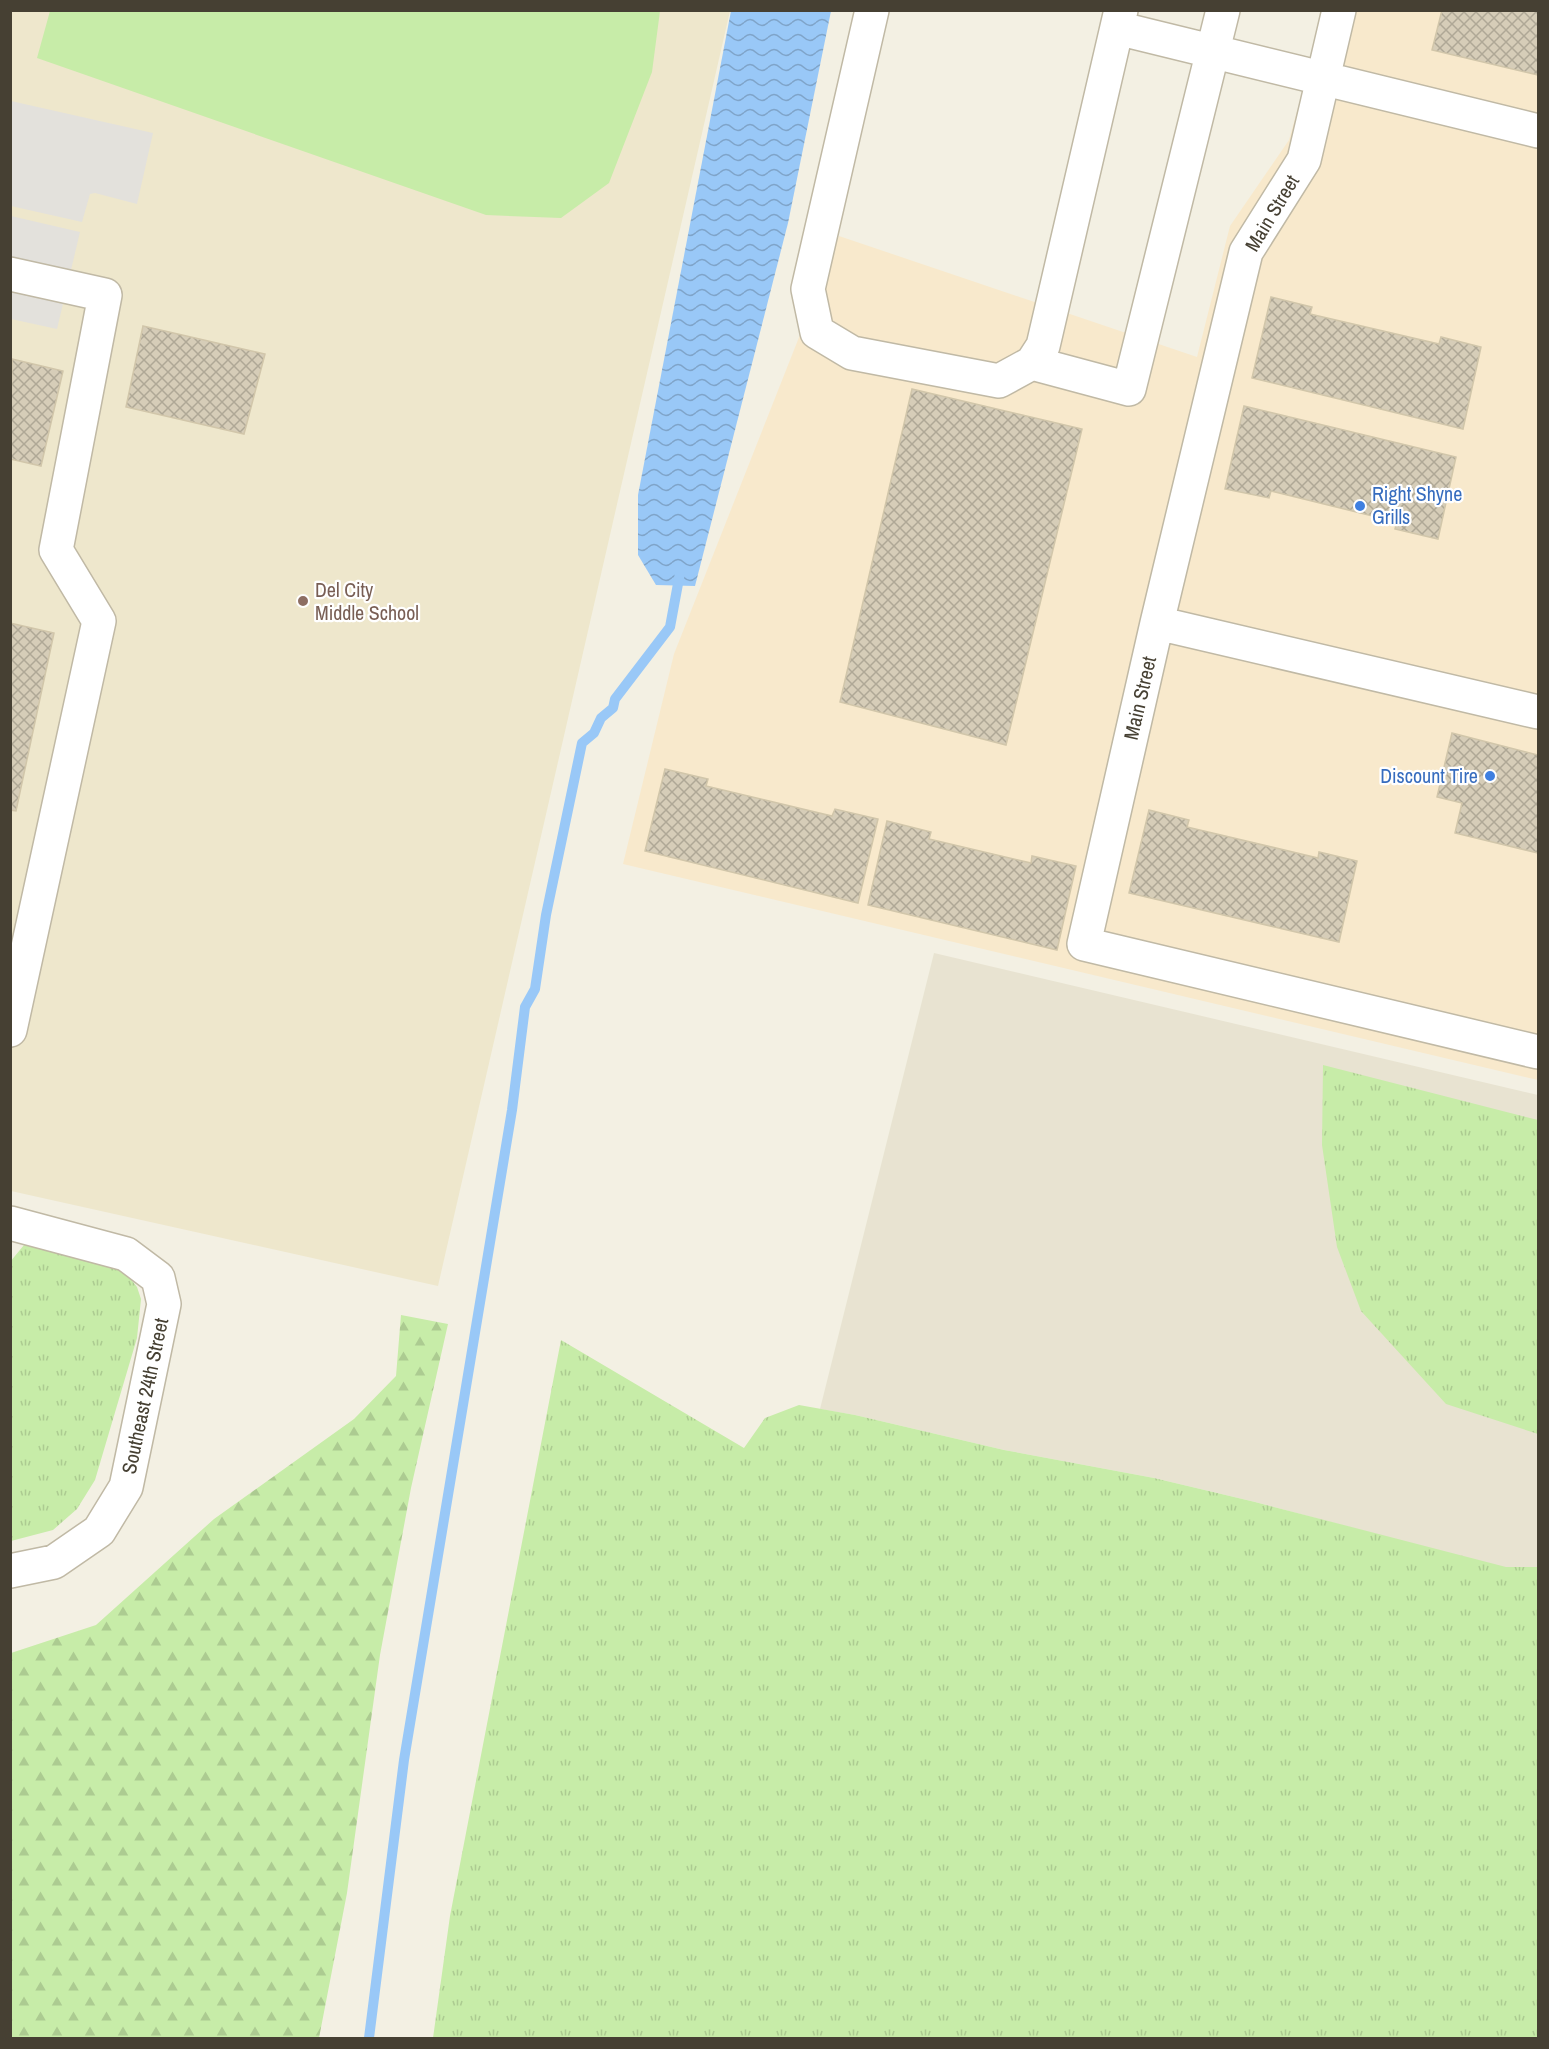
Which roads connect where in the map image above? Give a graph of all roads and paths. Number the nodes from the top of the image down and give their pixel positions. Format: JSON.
{"nodes":[{"id":1,"x":872,"y":10,"type":"edge"},
{"id":2,"x":1223,"y":10,"type":"edge"},
{"id":3,"x":1339,"y":10,"type":"edge"},
{"id":4,"x":1119,"y":19,"type":"edge"},
{"id":5,"x":1213,"y":52,"type":"junction"},
{"id":6,"x":1323,"y":80,"type":"junction"},
{"id":7,"x":1539,"y":132,"type":"edge"},
{"id":8,"x":10,"y":274,"type":"edge"},
{"id":9,"x":1032,"y":363,"type":"junction"},
{"id":10,"x":1157,"y":622,"type":"junction"},
{"id":11,"x":1539,"y":712,"type":"edge"},
{"id":12,"x":10,"y":1030,"type":"edge"},
{"id":13,"x":1539,"y":1052,"type":"edge"},
{"id":14,"x":10,"y":1223,"type":"edge"},
{"id":15,"x":10,"y":1571,"type":"edge"}],
"edges":[{"from":1,"to":9,"type":"street"},
{"from":2,"to":5,"type":"street"},
{"from":3,"to":6,"type":"street","name":"Main Street"},
{"from":4,"to":5,"type":"street"},
{"from":4,"to":9,"type":"street"},
{"from":5,"to":6,"type":"street"},
{"from":5,"to":9,"type":"street"},
{"from":6,"to":7,"type":"street"},
{"from":6,"to":10,"type":"street","name":"Main Street"},
{"from":8,"to":12,"type":"street"},
{"from":10,"to":11,"type":"street"},
{"from":10,"to":13,"type":"street","name":"Main Street"},
{"from":14,"to":15,"type":"street","name":"Southeast 24th Street"}]}
